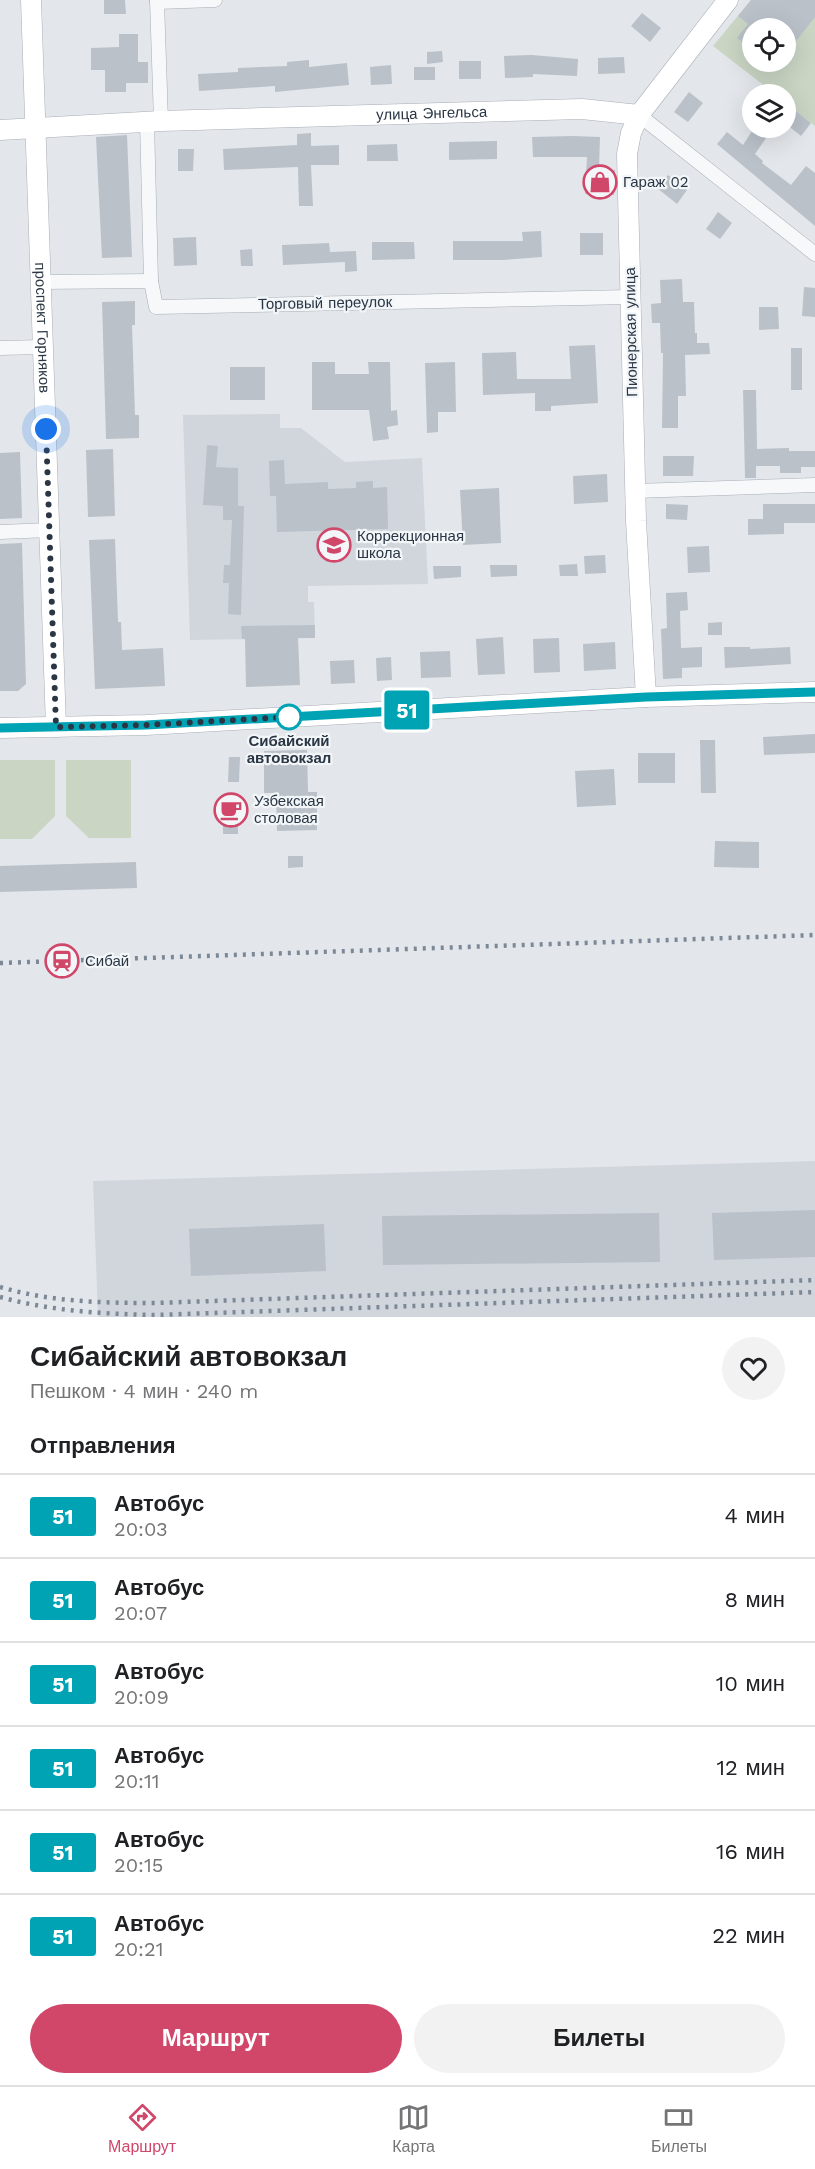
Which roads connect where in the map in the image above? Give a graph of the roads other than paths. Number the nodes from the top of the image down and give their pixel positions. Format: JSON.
{"nodes":[{"id":1,"x":31,"y":0,"type":"edge"},
{"id":2,"x":215,"y":0,"type":"edge"},
{"id":3,"x":728,"y":0,"type":"edge"},
{"id":4,"x":157,"y":1,"type":"edge"},
{"id":5,"x":639,"y":115,"type":"junction"},
{"id":6,"x":154,"y":121,"type":"junction"},
{"id":7,"x":35,"y":128,"type":"junction"},
{"id":8,"x":0,"y":129,"type":"edge"},
{"id":9,"x":815,"y":254,"type":"edge"},
{"id":10,"x":151,"y":281,"type":"junction"},
{"id":11,"x":41,"y":282,"type":"junction"},
{"id":12,"x":630,"y":297,"type":"junction"},
{"id":13,"x":43,"y":347,"type":"junction"},
{"id":14,"x":0,"y":348,"type":"edge"},
{"id":15,"x":815,"y":485,"type":"edge"},
{"id":16,"x":635,"y":491,"type":"junction"},
{"id":17,"x":50,"y":530,"type":"junction"},
{"id":18,"x":0,"y":532,"type":"edge"},
{"id":19,"x":815,"y":692,"type":"edge"},
{"id":20,"x":646,"y":697,"type":"junction"},
{"id":21,"x":56,"y":727,"type":"junction"},
{"id":22,"x":0,"y":728,"type":"edge"}],
"edges":[{"from":1,"to":7,"type":"main road","name":"проспект Горняков"},
{"from":2,"to":4,"type":"street"},
{"from":3,"to":5,"type":"main road","name":"Пионерская улица"},
{"from":4,"to":6,"type":"street"},
{"from":5,"to":6,"type":"main road","name":"улица Энгельса"},
{"from":5,"to":9,"type":"street"},
{"from":5,"to":12,"type":"main road","name":"Пионерская улица"},
{"from":6,"to":7,"type":"main road","name":"улица Энгельса"},
{"from":6,"to":10,"type":"street"},
{"from":7,"to":8,"type":"main road","name":"улица Энгельса"},
{"from":7,"to":11,"type":"main road","name":"проспект Горняков"},
{"from":10,"to":11,"type":"street"},
{"from":10,"to":12,"type":"street","name":"Торговый переулок"},
{"from":11,"to":13,"type":"main road","name":"проспект Горняков"},
{"from":12,"to":16,"type":"main road","name":"Пионерская улица"},
{"from":13,"to":14,"type":"street"},
{"from":13,"to":17,"type":"main road","name":"проспект Горняков"},
{"from":15,"to":16,"type":"street"},
{"from":16,"to":20,"type":"main road","name":"Пионерская улица"},
{"from":17,"to":18,"type":"street"},
{"from":17,"to":21,"type":"main road","name":"проспект Горняков"},
{"from":19,"to":20,"type":"main road"},
{"from":20,"to":21,"type":"main road"},
{"from":21,"to":22,"type":"main road"}]}
